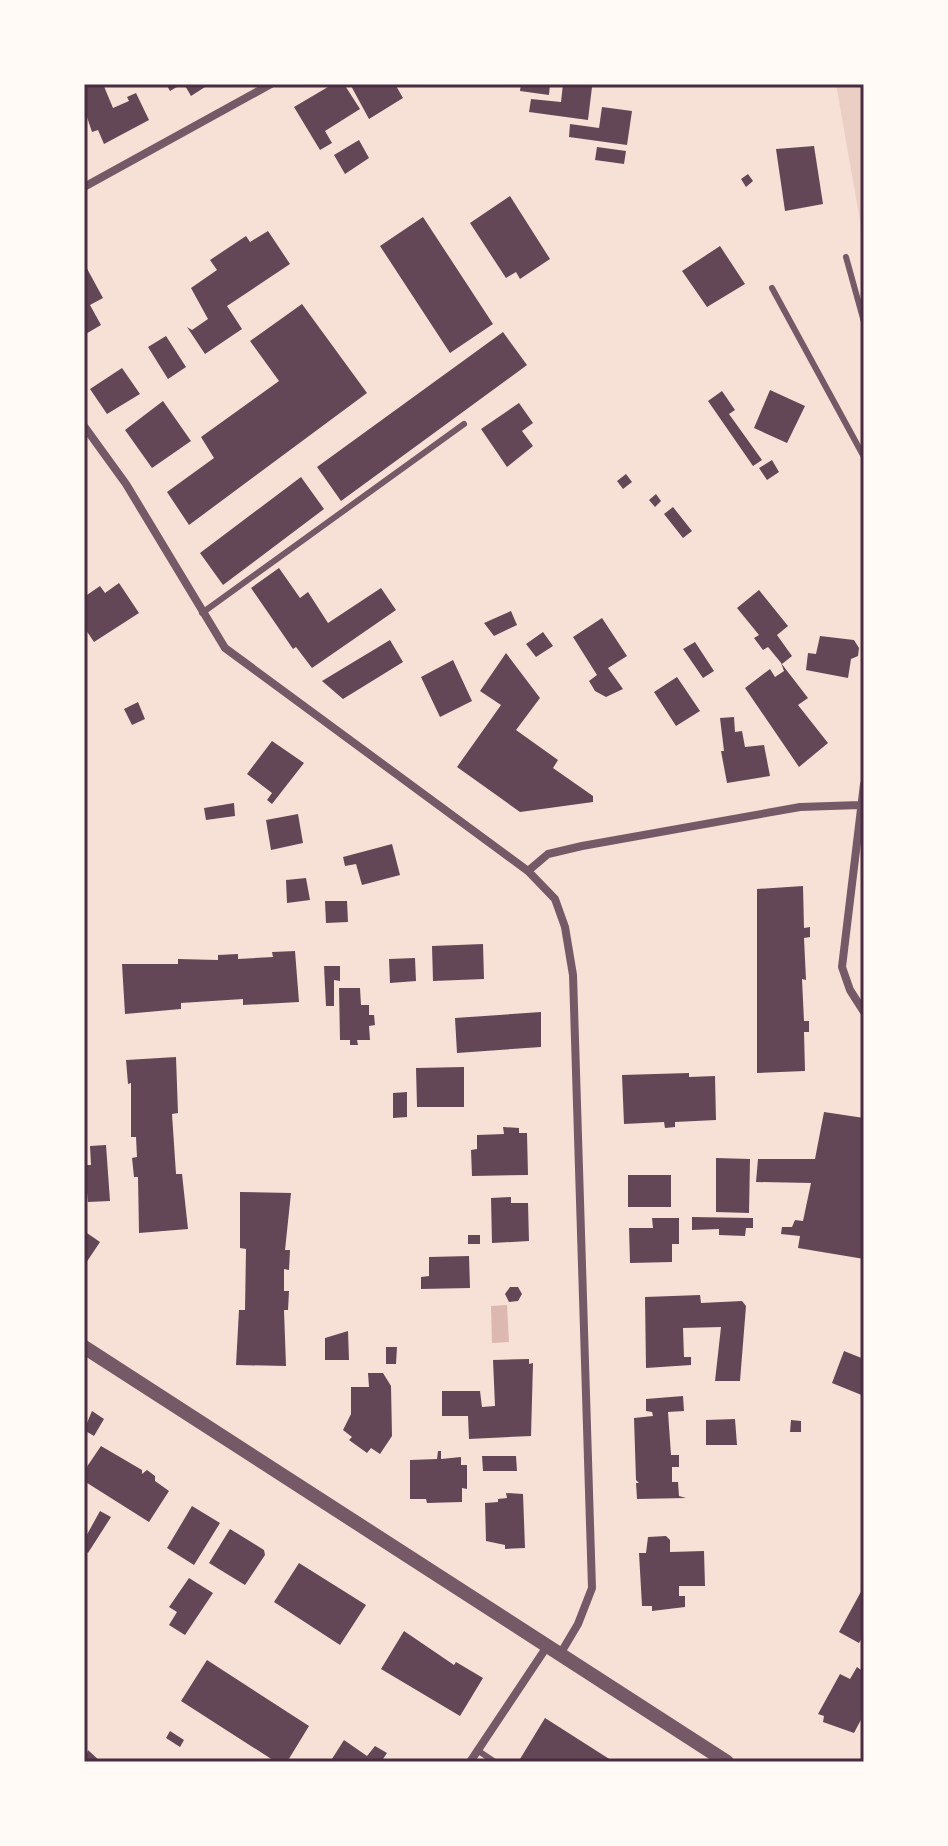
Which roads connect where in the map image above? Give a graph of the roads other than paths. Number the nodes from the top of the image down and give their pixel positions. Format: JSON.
{"nodes":[{"id":1,"x":271,"y":84,"type":"edge"},
{"id":2,"x":84,"y":187,"type":"edge"},
{"id":3,"x":846,"y":257,"type":"dead end"},
{"id":4,"x":772,"y":288,"type":"dead end"},
{"id":5,"x":864,"y":322,"type":"edge"},
{"id":6,"x":464,"y":424,"type":"dead end"},
{"id":7,"x":84,"y":426,"type":"edge"},
{"id":8,"x":864,"y":457,"type":"edge"},
{"id":9,"x":202,"y":613,"type":"junction"},
{"id":10,"x":864,"y":784,"type":"edge"},
{"id":11,"x":860,"y":805,"type":"junction"},
{"id":12,"x":528,"y":871,"type":"junction"},
{"id":13,"x":864,"y":1012,"type":"edge"},
{"id":14,"x":84,"y":1347,"type":"edge"},
{"id":15,"x":552,"y":1652,"type":"junction"},
{"id":16,"x":477,"y":1750,"type":"junction"},
{"id":17,"x":470,"y":1762,"type":"edge"},
{"id":18,"x":495,"y":1762,"type":"edge"},
{"id":19,"x":727,"y":1762,"type":"edge"}],
"edges":[{"from":1,"to":2,"type":"street"},
{"from":3,"to":5,"type":"lane"},
{"from":4,"to":8,"type":"lane"},
{"from":6,"to":9,"type":"lane"},
{"from":7,"to":9,"type":"street"},
{"from":9,"to":12,"type":"street"},
{"from":10,"to":11,"type":"street"},
{"from":11,"to":12,"type":"street"},
{"from":11,"to":13,"type":"street"},
{"from":12,"to":15,"type":"street"},
{"from":14,"to":15,"type":"street"},
{"from":15,"to":16,"type":"street"},
{"from":15,"to":19,"type":"street"},
{"from":16,"to":17,"type":"street"},
{"from":16,"to":18,"type":"lane"}]}
